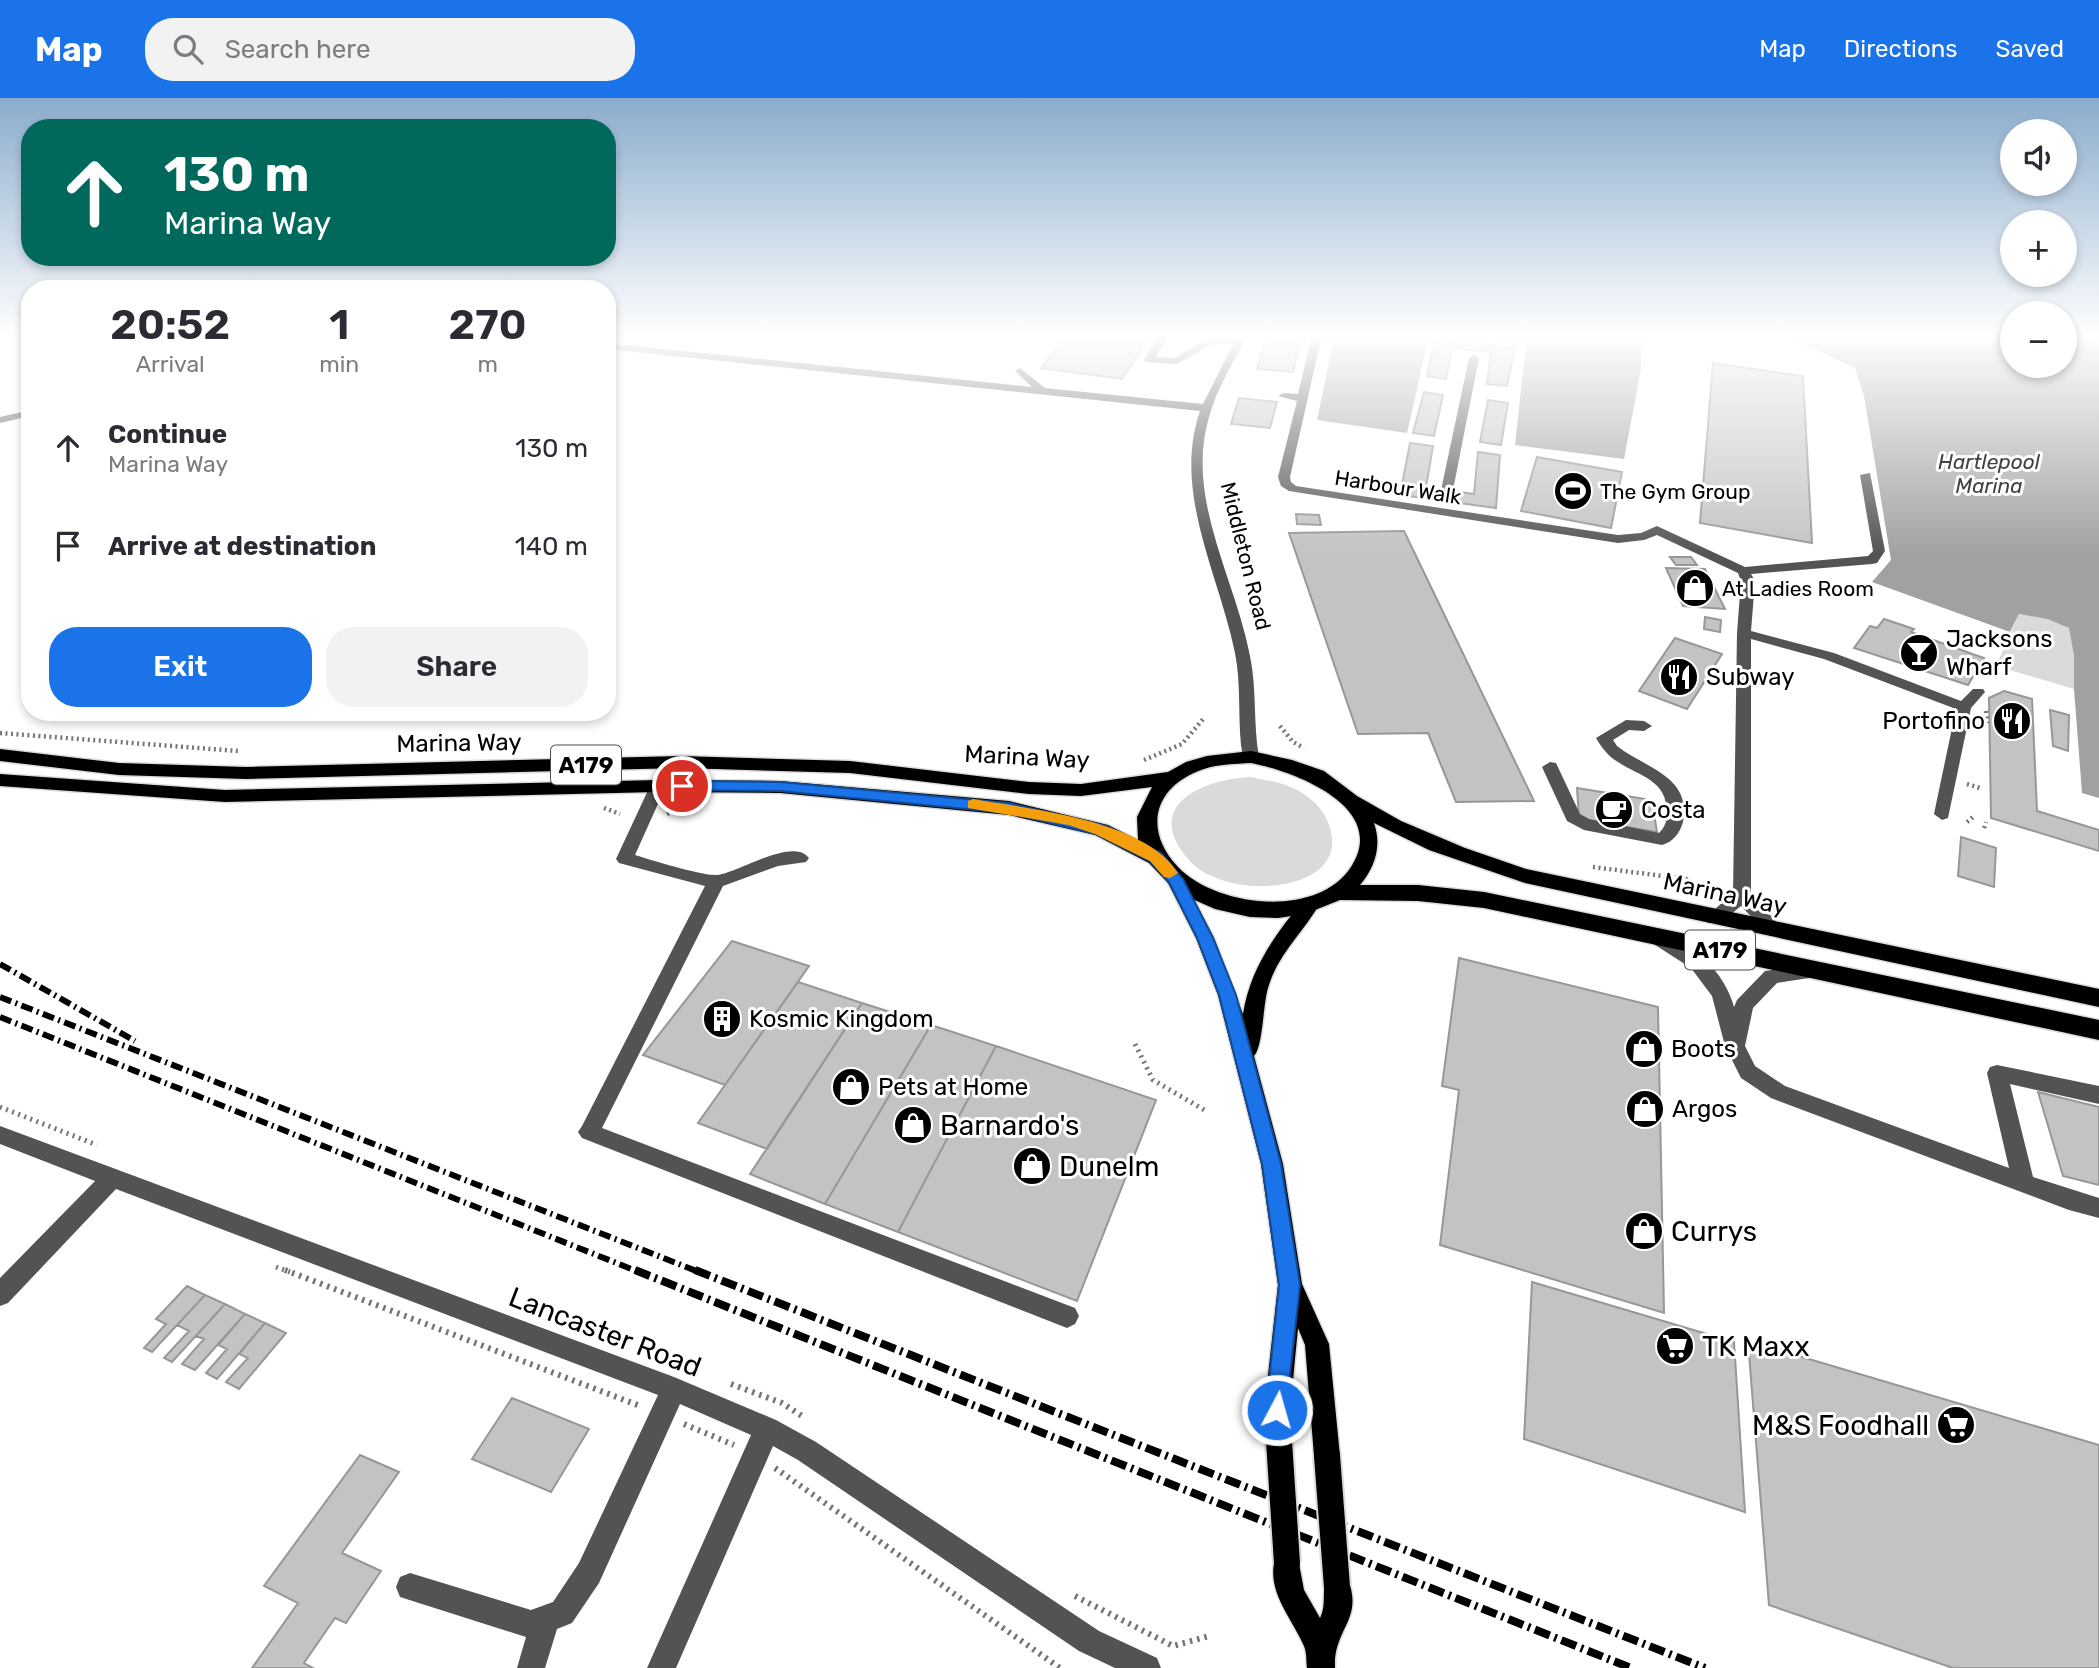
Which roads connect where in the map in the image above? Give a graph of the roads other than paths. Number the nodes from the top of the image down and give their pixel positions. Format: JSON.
{"nodes":[{"id":1,"x":1206,"y":408,"type":"edge"},
{"id":2,"x":1299,"y":408,"type":"edge"},
{"id":3,"x":1464,"y":408,"type":"edge"},
{"id":4,"x":21,"y":415,"type":"edge"},
{"id":5,"x":0,"y":420,"type":"edge"},
{"id":6,"x":1866,"y":475,"type":"dead end"},
{"id":7,"x":1445,"y":501,"type":"junction"},
{"id":8,"x":1743,"y":571,"type":"junction"},
{"id":9,"x":1744,"y":633,"type":"junction"},
{"id":10,"x":1978,"y":692,"type":"dead end"},
{"id":11,"x":1964,"y":707,"type":"junction"},
{"id":12,"x":1644,"y":726,"type":"dead end"},
{"id":13,"x":0,"y":755,"type":"edge"},
{"id":14,"x":1251,"y":757,"type":"junction"},
{"id":15,"x":1550,"y":767,"type":"dead end"},
{"id":16,"x":1170,"y":778,"type":"junction"},
{"id":17,"x":0,"y":780,"type":"edge"},
{"id":18,"x":657,"y":786,"type":"junction"},
{"id":19,"x":1353,"y":802,"type":"junction"},
{"id":20,"x":1942,"y":814,"type":"dead end"},
{"id":21,"x":1155,"y":857,"type":"junction"},
{"id":22,"x":800,"y":858,"type":"dead end"},
{"id":23,"x":1175,"y":879,"type":"junction"},
{"id":24,"x":716,"y":882,"type":"junction"},
{"id":25,"x":1339,"y":892,"type":"junction"},
{"id":26,"x":1742,"y":896,"type":"junction"},
{"id":27,"x":1310,"y":905,"type":"junction"},
{"id":28,"x":1714,"y":918,"type":"junction"},
{"id":29,"x":1776,"y":931,"type":"junction"},
{"id":30,"x":1657,"y":937,"type":"junction"},
{"id":31,"x":1819,"y":971,"type":"junction"},
{"id":32,"x":2099,"y":998,"type":"edge"},
{"id":33,"x":2099,"y":1030,"type":"edge"},
{"id":34,"x":1735,"y":1046,"type":"junction"},
{"id":35,"x":1248,"y":1063,"type":"junction"},
{"id":36,"x":2099,"y":1095,"type":"edge"},
{"id":37,"x":0,"y":1135,"type":"edge"},
{"id":38,"x":112,"y":1178,"type":"junction"},
{"id":39,"x":2023,"y":1182,"type":"junction"},
{"id":40,"x":2099,"y":1208,"type":"edge"},
{"id":41,"x":1290,"y":1285,"type":"junction"},
{"id":42,"x":0,"y":1294,"type":"edge"},
{"id":43,"x":1066,"y":1316,"type":"dead end"},
{"id":44,"x":674,"y":1389,"type":"junction"},
{"id":45,"x":767,"y":1429,"type":"junction"},
{"id":46,"x":410,"y":1587,"type":"dead end"},
{"id":47,"x":546,"y":1619,"type":"junction"},
{"id":48,"x":1320,"y":1657,"type":"edge"},
{"id":49,"x":531,"y":1668,"type":"edge"},
{"id":50,"x":661,"y":1668,"type":"edge"},
{"id":51,"x":1147,"y":1668,"type":"edge"}],
"edges":[{"from":1,"to":14,"type":"street","name":"Middleton Road"},
{"from":2,"to":7,"type":"street","name":"Harbour Walk"},
{"from":3,"to":7,"type":"street"},
{"from":4,"to":5,"type":"street"},
{"from":6,"to":8,"type":"street"},
{"from":7,"to":8,"type":"street","name":"Harbour Walk"},
{"from":8,"to":9,"type":"street"},
{"from":9,"to":11,"type":"street"},
{"from":9,"to":26,"type":"street"},
{"from":10,"to":11,"type":"street"},
{"from":11,"to":20,"type":"street"},
{"from":12,"to":15,"type":"street"},
{"from":13,"to":16,"type":"highway","name":"Marina Way","number":"A179"},
{"from":14,"to":16,"type":"highway","number":"A179"},
{"from":14,"to":19,"type":"highway","number":"A179"},
{"from":16,"to":21,"type":"highway","number":"A179"},
{"from":17,"to":18,"type":"highway","name":"Marina Way","number":"A179"},
{"from":18,"to":21,"type":"highway","name":"Marina Way","number":"A179"},
{"from":18,"to":24,"type":"street"},
{"from":19,"to":25,"type":"highway","number":"A179"},
{"from":19,"to":28,"type":"highway","name":"Marina Way","number":"A179"},
{"from":21,"to":23,"type":"highway","number":"A179"},
{"from":22,"to":24,"type":"street"},
{"from":23,"to":27,"type":"highway","number":"A179"},
{"from":23,"to":35,"type":"main road"},
{"from":24,"to":43,"type":"street"},
{"from":25,"to":27,"type":"highway","number":"A179"},
{"from":25,"to":30,"type":"highway","number":"A179"},
{"from":26,"to":28,"type":"street"},
{"from":26,"to":29,"type":"street"},
{"from":27,"to":35,"type":"main road"},
{"from":28,"to":29,"type":"highway","name":"Marina Way","number":"A179"},
{"from":29,"to":32,"type":"highway","name":"Marina Way","number":"A179"},
{"from":30,"to":31,"type":"highway","number":"A179"},
{"from":30,"to":34,"type":"street"},
{"from":31,"to":33,"type":"highway","number":"A179"},
{"from":31,"to":34,"type":"street"},
{"from":34,"to":39,"type":"street"},
{"from":35,"to":41,"type":"main road"},
{"from":36,"to":39,"type":"street"},
{"from":37,"to":38,"type":"street","name":"Lancaster Road"},
{"from":38,"to":42,"type":"street"},
{"from":38,"to":44,"type":"street","name":"Lancaster Road"},
{"from":39,"to":40,"type":"street"},
{"from":41,"to":48,"type":"main road","bridge":true},
{"from":41,"to":48,"type":"main road","bridge":true},
{"from":44,"to":45,"type":"street","name":"Lancaster Road"},
{"from":44,"to":47,"type":"street"},
{"from":45,"to":50,"type":"street"},
{"from":45,"to":51,"type":"street","name":"Lancaster Road"},
{"from":46,"to":47,"type":"street"},
{"from":47,"to":49,"type":"street"}]}
